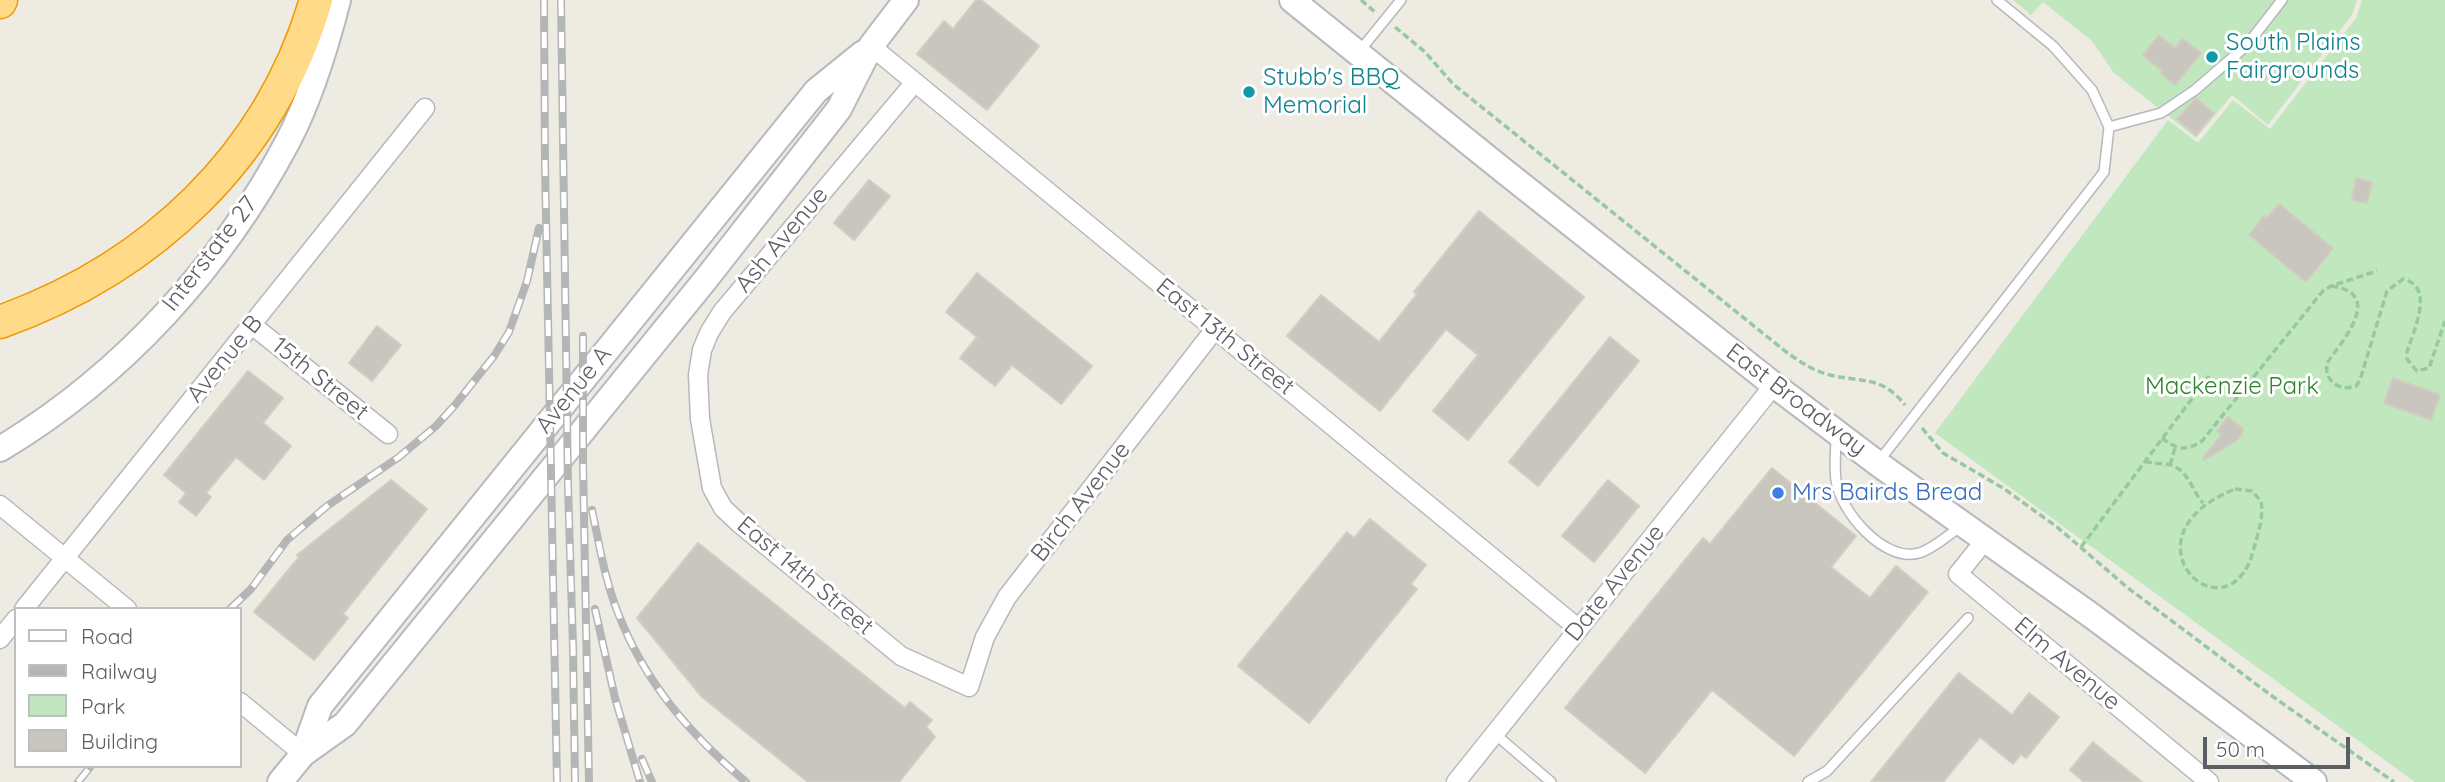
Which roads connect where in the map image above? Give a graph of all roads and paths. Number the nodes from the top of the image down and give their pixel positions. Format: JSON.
{"nodes":[{"id":1,"x":316,"y":0,"type":"edge"},
{"id":2,"x":338,"y":0,"type":"edge"},
{"id":3,"x":906,"y":0,"type":"edge"},
{"id":4,"x":1292,"y":0,"type":"edge"},
{"id":5,"x":1360,"y":0,"type":"edge"},
{"id":6,"x":1401,"y":0,"type":"edge"},
{"id":7,"x":1997,"y":0,"type":"edge"},
{"id":8,"x":2282,"y":0,"type":"edge"},
{"id":9,"x":1385,"y":20,"type":"junction"},
{"id":10,"x":871,"y":46,"type":"junction"},
{"id":11,"x":1358,"y":54,"type":"junction"},
{"id":12,"x":915,"y":82,"type":"junction"},
{"id":13,"x":425,"y":108,"type":"dead end"},
{"id":14,"x":2109,"y":127,"type":"junction"},
{"id":15,"x":2377,"y":271,"type":"dead end"},
{"id":16,"x":2331,"y":286,"type":"junction"},
{"id":17,"x":2445,"y":321,"type":"edge"},
{"id":18,"x":0,"y":322,"type":"edge"},
{"id":19,"x":252,"y":325,"type":"junction"},
{"id":20,"x":1215,"y":329,"type":"junction"},
{"id":21,"x":2209,"y":376,"type":"dead end"},
{"id":22,"x":1774,"y":384,"type":"junction"},
{"id":23,"x":1914,"y":416,"type":"junction"},
{"id":24,"x":700,"y":419,"type":"joint"},
{"id":25,"x":1836,"y":431,"type":"junction"},
{"id":26,"x":388,"y":434,"type":"dead end"},
{"id":27,"x":2162,"y":438,"type":"junction"},
{"id":28,"x":2175,"y":448,"type":"junction"},
{"id":29,"x":0,"y":449,"type":"edge"},
{"id":30,"x":2145,"y":461,"type":"junction"},
{"id":31,"x":1877,"y":463,"type":"junction"},
{"id":32,"x":2170,"y":465,"type":"junction"},
{"id":33,"x":2204,"y":504,"type":"junction"},
{"id":34,"x":0,"y":505,"type":"edge"},
{"id":35,"x":1965,"y":524,"type":"junction"},
{"id":36,"x":1986,"y":539,"type":"junction"},
{"id":37,"x":2081,"y":547,"type":"junction"},
{"id":38,"x":65,"y":558,"type":"junction"},
{"id":39,"x":26,"y":607,"type":"edge"},
{"id":40,"x":125,"y":607,"type":"edge"},
{"id":41,"x":1968,"y":618,"type":"dead end"},
{"id":42,"x":14,"y":622,"type":"edge"},
{"id":43,"x":1579,"y":629,"type":"junction"},
{"id":44,"x":0,"y":639,"type":"edge"},
{"id":45,"x":969,"y":687,"type":"joint"},
{"id":46,"x":242,"y":704,"type":"edge"},
{"id":47,"x":1495,"y":734,"type":"junction"},
{"id":48,"x":303,"y":754,"type":"junction"},
{"id":49,"x":280,"y":782,"type":"edge"},
{"id":50,"x":1456,"y":782,"type":"edge"},
{"id":51,"x":1551,"y":782,"type":"edge"},
{"id":52,"x":1808,"y":782,"type":"edge"},
{"id":53,"x":2209,"y":782,"type":"edge"},
{"id":54,"x":2314,"y":782,"type":"edge"},
{"id":55,"x":2394,"y":782,"type":"edge"}],
"edges":[{"from":1,"to":18,"type":"highway"},
{"from":2,"to":29,"type":"main road","name":"Interstate 27"},
{"from":3,"to":10,"type":"main road","name":"Avenue A"},
{"from":4,"to":11,"type":"main road","name":"East Broadway"},
{"from":5,"to":9,"type":"path"},
{"from":6,"to":9,"type":"lane"},
{"from":7,"to":14,"type":"lane"},
{"from":8,"to":14,"type":"lane"},
{"from":9,"to":11,"type":"lane"},
{"from":9,"to":23,"type":"path"},
{"from":10,"to":12,"type":"street","name":"East 13th Street"},
{"from":10,"to":48,"type":"main road","name":"Avenue A"},
{"from":10,"to":48,"type":"main road","name":"Avenue A"},
{"from":11,"to":22,"type":"main road","name":"East Broadway"},
{"from":12,"to":20,"type":"street","name":"East 13th Street"},
{"from":12,"to":24,"type":"street","name":"Ash Avenue"},
{"from":13,"to":19,"type":"street","name":"Avenue B"},
{"from":14,"to":23,"type":"lane"},
{"from":15,"to":16,"type":"path"},
{"from":16,"to":17,"type":"path"},
{"from":16,"to":28,"type":"path"},
{"from":19,"to":26,"type":"street","name":"15th Street"},
{"from":19,"to":38,"type":"street","name":"Avenue B"},
{"from":20,"to":43,"type":"street","name":"East 13th Street"},
{"from":20,"to":45,"type":"street","name":"Birch Avenue"},
{"from":21,"to":27,"type":"path"},
{"from":22,"to":25,"type":"main road","name":"East Broadway"},
{"from":22,"to":43,"type":"street","name":"Date Avenue"},
{"from":23,"to":31,"type":"lane"},
{"from":23,"to":37,"type":"path"},
{"from":24,"to":45,"type":"street","name":"East 14th Street"},
{"from":25,"to":31,"type":"main road","name":"East Broadway"},
{"from":25,"to":35,"type":"lane"},
{"from":27,"to":28,"type":"path"},
{"from":27,"to":30,"type":"path"},
{"from":28,"to":32,"type":"path"},
{"from":30,"to":32,"type":"path"},
{"from":30,"to":37,"type":"path"},
{"from":31,"to":35,"type":"main road","name":"East Broadway"},
{"from":32,"to":33,"type":"path"},
{"from":33,"to":33,"type":"path"},
{"from":34,"to":38,"type":"street"},
{"from":35,"to":36,"type":"main road","name":"East Broadway"},
{"from":36,"to":53,"type":"street","name":"Elm Avenue"},
{"from":36,"to":54,"type":"main road","name":"East Broadway"},
{"from":37,"to":55,"type":"path"},
{"from":38,"to":39,"type":"street","name":"Avenue B"},
{"from":38,"to":40,"type":"street"},
{"from":41,"to":52,"type":"lane"},
{"from":42,"to":44,"type":"street"},
{"from":43,"to":47,"type":"street","name":"Date Avenue"},
{"from":46,"to":48,"type":"street"},
{"from":47,"to":50,"type":"street","name":"Date Avenue"},
{"from":47,"to":51,"type":"lane"},
{"from":48,"to":49,"type":"main road","name":"Avenue A"}]}
